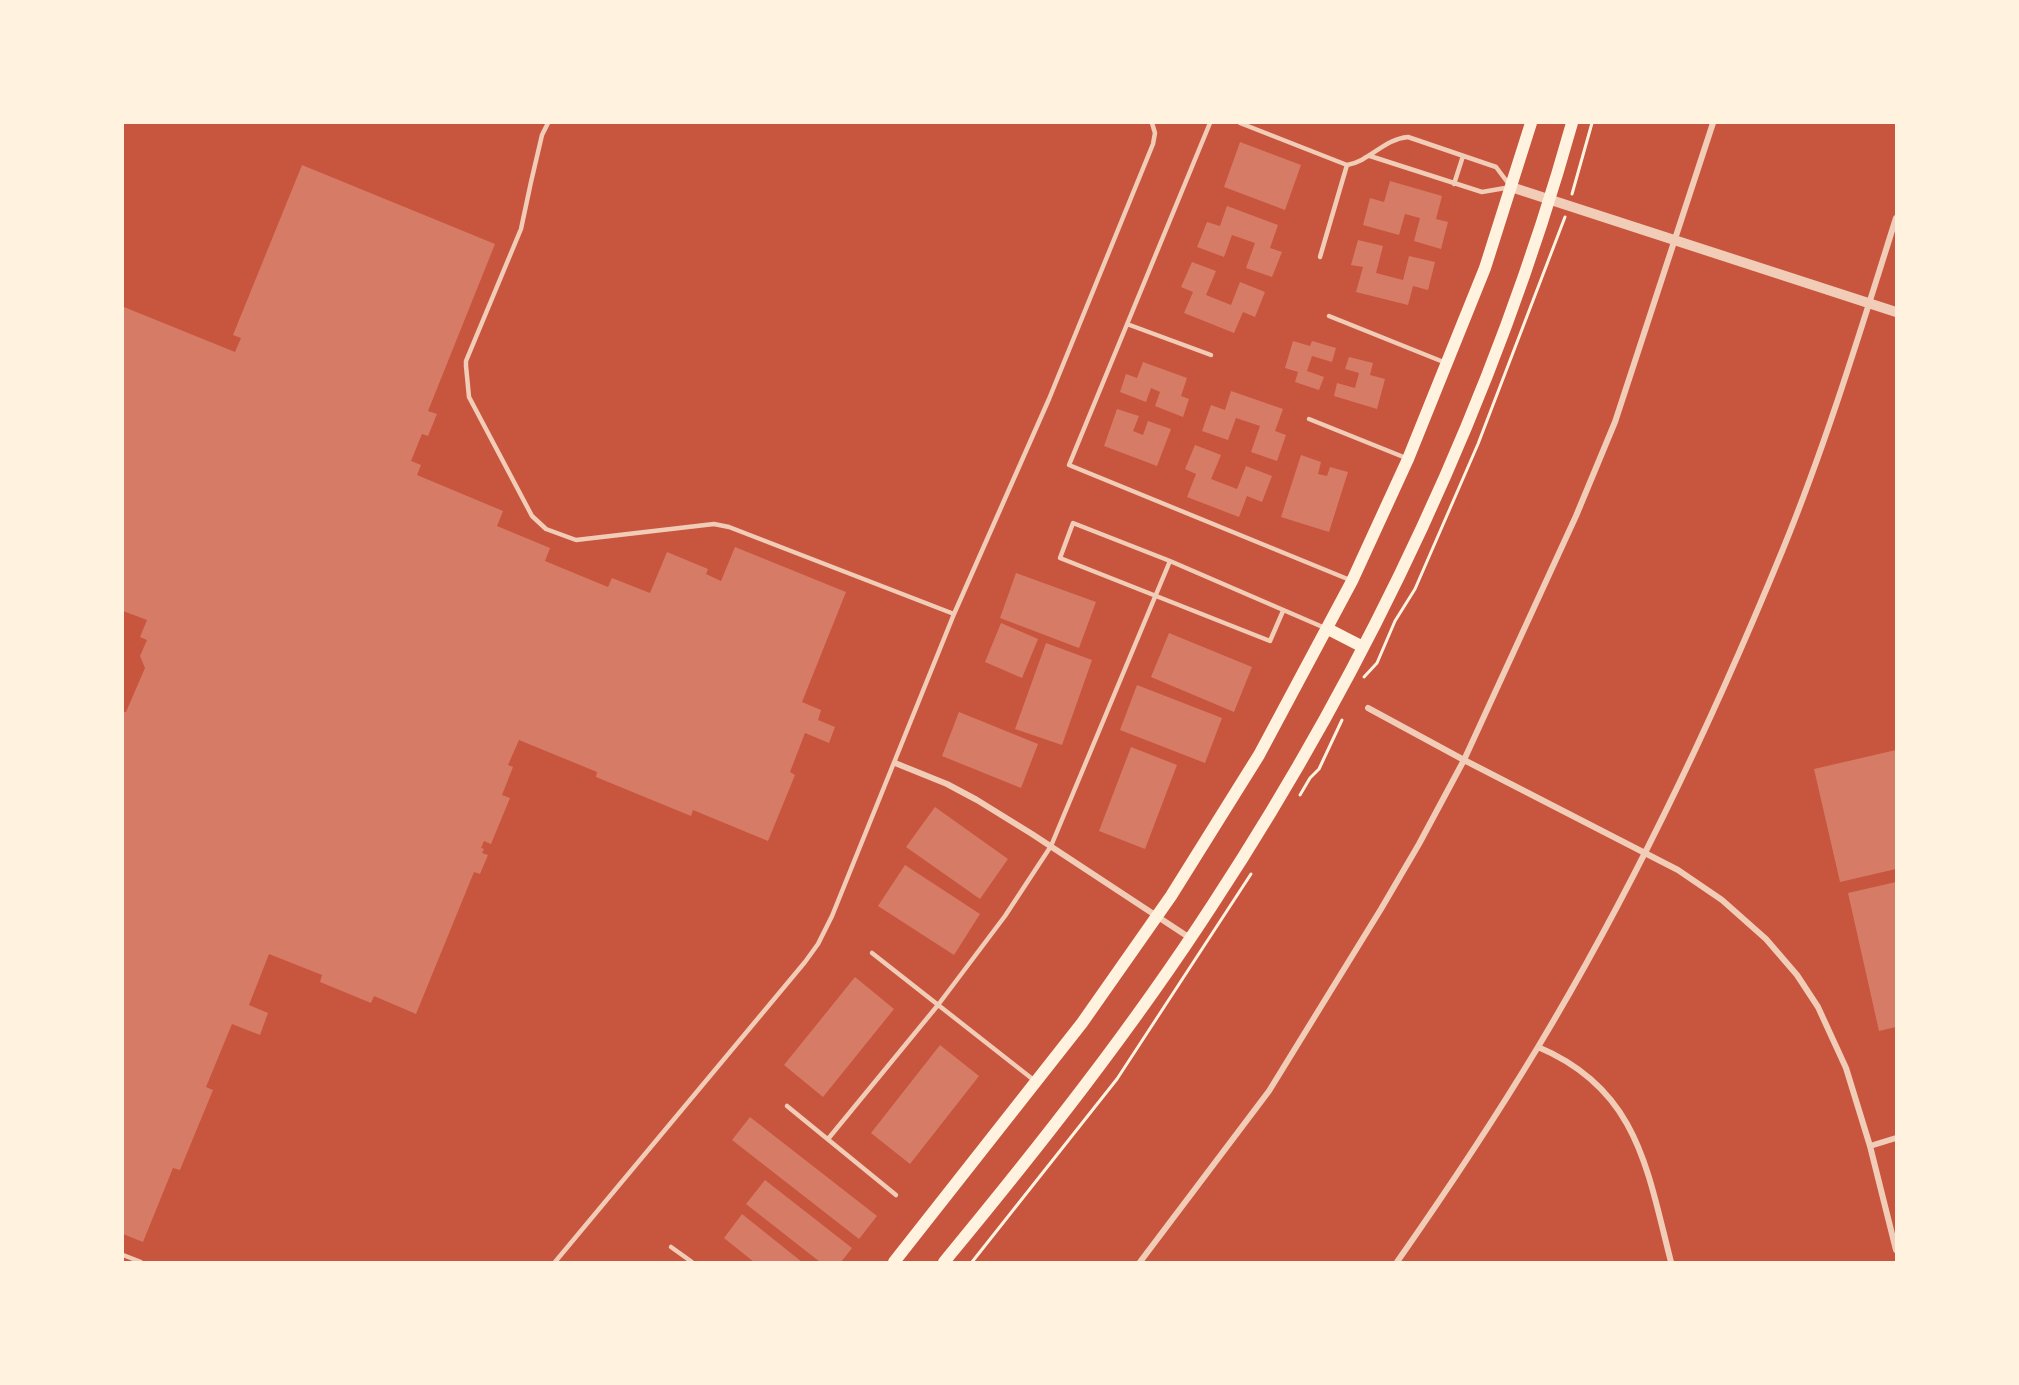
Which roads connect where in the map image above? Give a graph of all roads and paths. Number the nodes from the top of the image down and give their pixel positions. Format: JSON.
{"nodes":[{"id":1,"x":548,"y":123,"type":"edge"},
{"id":2,"x":1152,"y":123,"type":"edge"},
{"id":3,"x":1210,"y":123,"type":"edge"},
{"id":4,"x":1240,"y":123,"type":"edge"},
{"id":5,"x":1531,"y":123,"type":"edge"},
{"id":6,"x":1572,"y":123,"type":"edge"},
{"id":7,"x":1713,"y":123,"type":"edge"},
{"id":8,"x":1370,"y":156,"type":"junction"},
{"id":9,"x":1463,"y":156,"type":"junction"},
{"id":10,"x":1347,"y":165,"type":"junction"},
{"id":11,"x":1454,"y":184,"type":"junction"},
{"id":12,"x":1510,"y":187,"type":"junction"},
{"id":13,"x":1549,"y":200,"type":"junction"},
{"id":14,"x":1896,"y":218,"type":"edge"},
{"id":15,"x":1676,"y":241,"type":"junction"},
{"id":16,"x":1320,"y":257,"type":"dead end"},
{"id":17,"x":1869,"y":303,"type":"junction"},
{"id":18,"x":1896,"y":312,"type":"edge"},
{"id":19,"x":1329,"y":316,"type":"dead end"},
{"id":20,"x":1127,"y":324,"type":"junction"},
{"id":21,"x":1211,"y":355,"type":"dead end"},
{"id":22,"x":1448,"y":363,"type":"junction"},
{"id":23,"x":1309,"y":419,"type":"dead end"},
{"id":24,"x":1408,"y":459,"type":"junction"},
{"id":25,"x":1170,"y":561,"type":"junction"},
{"id":26,"x":1353,"y":581,"type":"junction"},
{"id":27,"x":1156,"y":595,"type":"junction"},
{"id":28,"x":1283,"y":611,"type":"junction"},
{"id":29,"x":954,"y":614,"type":"junction"},
{"id":30,"x":1328,"y":629,"type":"junction"},
{"id":31,"x":1363,"y":648,"type":"junction"},
{"id":32,"x":1368,"y":708,"type":"dead end"},
{"id":33,"x":1464,"y":760,"type":"junction"},
{"id":34,"x":895,"y":763,"type":"junction"},
{"id":35,"x":1052,"y":846,"type":"junction"},
{"id":36,"x":1644,"y":854,"type":"junction"},
{"id":37,"x":1155,"y":916,"type":"junction"},
{"id":38,"x":1190,"y":938,"type":"junction"},
{"id":39,"x":872,"y":953,"type":"dead end"},
{"id":40,"x":938,"y":1005,"type":"junction"},
{"id":41,"x":1538,"y":1047,"type":"junction"},
{"id":42,"x":1037,"y":1082,"type":"junction"},
{"id":43,"x":787,"y":1106,"type":"dead end"},
{"id":44,"x":1896,"y":1138,"type":"edge"},
{"id":45,"x":828,"y":1139,"type":"junction"},
{"id":46,"x":1870,"y":1146,"type":"junction"},
{"id":47,"x":896,"y":1195,"type":"dead end"},
{"id":48,"x":671,"y":1246,"type":"dead end"},
{"id":49,"x":1896,"y":1250,"type":"edge"},
{"id":50,"x":123,"y":1255,"type":"edge"},
{"id":51,"x":141,"y":1262,"type":"edge"},
{"id":52,"x":555,"y":1262,"type":"edge"},
{"id":53,"x":692,"y":1262,"type":"edge"},
{"id":54,"x":894,"y":1262,"type":"edge"},
{"id":55,"x":945,"y":1262,"type":"edge"},
{"id":56,"x":1140,"y":1262,"type":"edge"},
{"id":57,"x":1397,"y":1262,"type":"edge"},
{"id":58,"x":1671,"y":1262,"type":"edge"}],
"edges":[{"from":1,"to":29,"type":"lane"},
{"from":2,"to":29,"type":"lane"},
{"from":3,"to":20,"type":"lane"},
{"from":4,"to":10,"type":"lane"},
{"from":5,"to":12,"type":"main road"},
{"from":6,"to":13,"type":"main road"},
{"from":7,"to":15,"type":"street"},
{"from":8,"to":9,"type":"lane"},
{"from":8,"to":10,"type":"lane"},
{"from":8,"to":11,"type":"lane"},
{"from":9,"to":11,"type":"lane"},
{"from":9,"to":12,"type":"lane"},
{"from":10,"to":16,"type":"lane"},
{"from":11,"to":12,"type":"lane"},
{"from":12,"to":13,"type":"street"},
{"from":12,"to":22,"type":"main road"},
{"from":13,"to":15,"type":"street"},
{"from":13,"to":31,"type":"main road"},
{"from":14,"to":17,"type":"street"},
{"from":15,"to":17,"type":"street"},
{"from":15,"to":33,"type":"street"},
{"from":17,"to":18,"type":"street"},
{"from":17,"to":36,"type":"street"},
{"from":19,"to":22,"type":"lane"},
{"from":20,"to":21,"type":"lane"},
{"from":20,"to":26,"type":"lane"},
{"from":22,"to":24,"type":"main road"},
{"from":23,"to":24,"type":"lane"},
{"from":24,"to":26,"type":"main road"},
{"from":25,"to":27,"type":"lane"},
{"from":25,"to":27,"type":"lane"},
{"from":25,"to":28,"type":"lane"},
{"from":26,"to":30,"type":"main road"},
{"from":27,"to":28,"type":"lane"},
{"from":27,"to":35,"type":"lane"},
{"from":28,"to":30,"type":"lane"},
{"from":29,"to":34,"type":"lane"},
{"from":30,"to":31,"type":"main road"},
{"from":30,"to":37,"type":"main road"},
{"from":31,"to":38,"type":"main road"},
{"from":32,"to":33,"type":"street"},
{"from":33,"to":36,"type":"street"},
{"from":33,"to":56,"type":"street"},
{"from":34,"to":35,"type":"street"},
{"from":34,"to":52,"type":"lane"},
{"from":35,"to":37,"type":"street"},
{"from":35,"to":40,"type":"lane"},
{"from":36,"to":41,"type":"street"},
{"from":36,"to":46,"type":"street"},
{"from":37,"to":38,"type":"street"},
{"from":37,"to":42,"type":"main road"},
{"from":38,"to":55,"type":"main road"},
{"from":39,"to":40,"type":"lane"},
{"from":40,"to":42,"type":"lane"},
{"from":40,"to":45,"type":"lane"},
{"from":41,"to":57,"type":"street"},
{"from":41,"to":58,"type":"street"},
{"from":42,"to":54,"type":"main road"},
{"from":43,"to":45,"type":"lane"},
{"from":44,"to":46,"type":"street"},
{"from":45,"to":47,"type":"lane"},
{"from":46,"to":49,"type":"street"},
{"from":48,"to":53,"type":"lane"},
{"from":50,"to":51,"type":"lane"}]}
